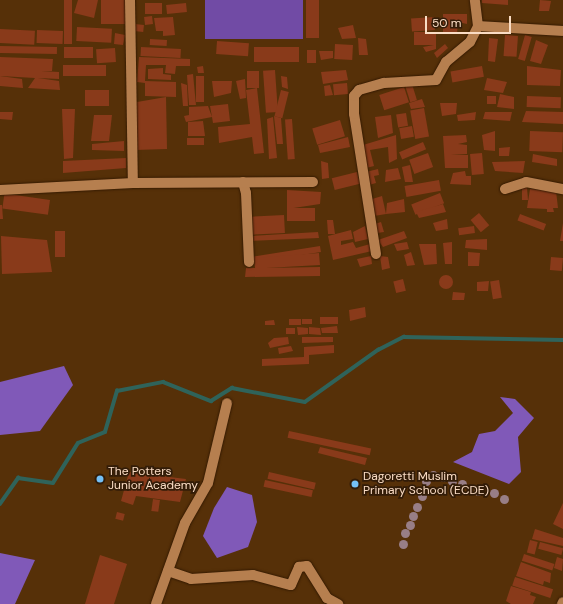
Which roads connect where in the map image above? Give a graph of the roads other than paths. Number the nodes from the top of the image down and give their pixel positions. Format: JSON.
{"nodes":[{"id":1,"x":130,"y":0,"type":"edge"},
{"id":2,"x":475,"y":0,"type":"edge"},
{"id":3,"x":478,"y":26,"type":"junction"},
{"id":4,"x":563,"y":30,"type":"edge"},
{"id":5,"x":243,"y":182,"type":"junction"},
{"id":6,"x":313,"y":182,"type":"dead end"},
{"id":7,"x":133,"y":183,"type":"junction"},
{"id":8,"x":505,"y":189,"type":"dead end"},
{"id":9,"x":563,"y":189,"type":"edge"},
{"id":10,"x":0,"y":190,"type":"edge"},
{"id":11,"x":376,"y":254,"type":"dead end"},
{"id":12,"x":249,"y":262,"type":"dead end"},
{"id":13,"x":227,"y":403,"type":"dead end"},
{"id":14,"x":168,"y":571,"type":"junction"},
{"id":15,"x":156,"y":604,"type":"edge"},
{"id":16,"x":338,"y":604,"type":"edge"}],
"edges":[{"from":1,"to":7,"type":"street"},
{"from":2,"to":3,"type":"street"},
{"from":3,"to":4,"type":"street"},
{"from":3,"to":11,"type":"street"},
{"from":5,"to":6,"type":"street"},
{"from":5,"to":7,"type":"street"},
{"from":5,"to":12,"type":"street"},
{"from":7,"to":10,"type":"street"},
{"from":8,"to":9,"type":"street"},
{"from":13,"to":14,"type":"street"},
{"from":14,"to":15,"type":"street"},
{"from":14,"to":16,"type":"street"}]}
